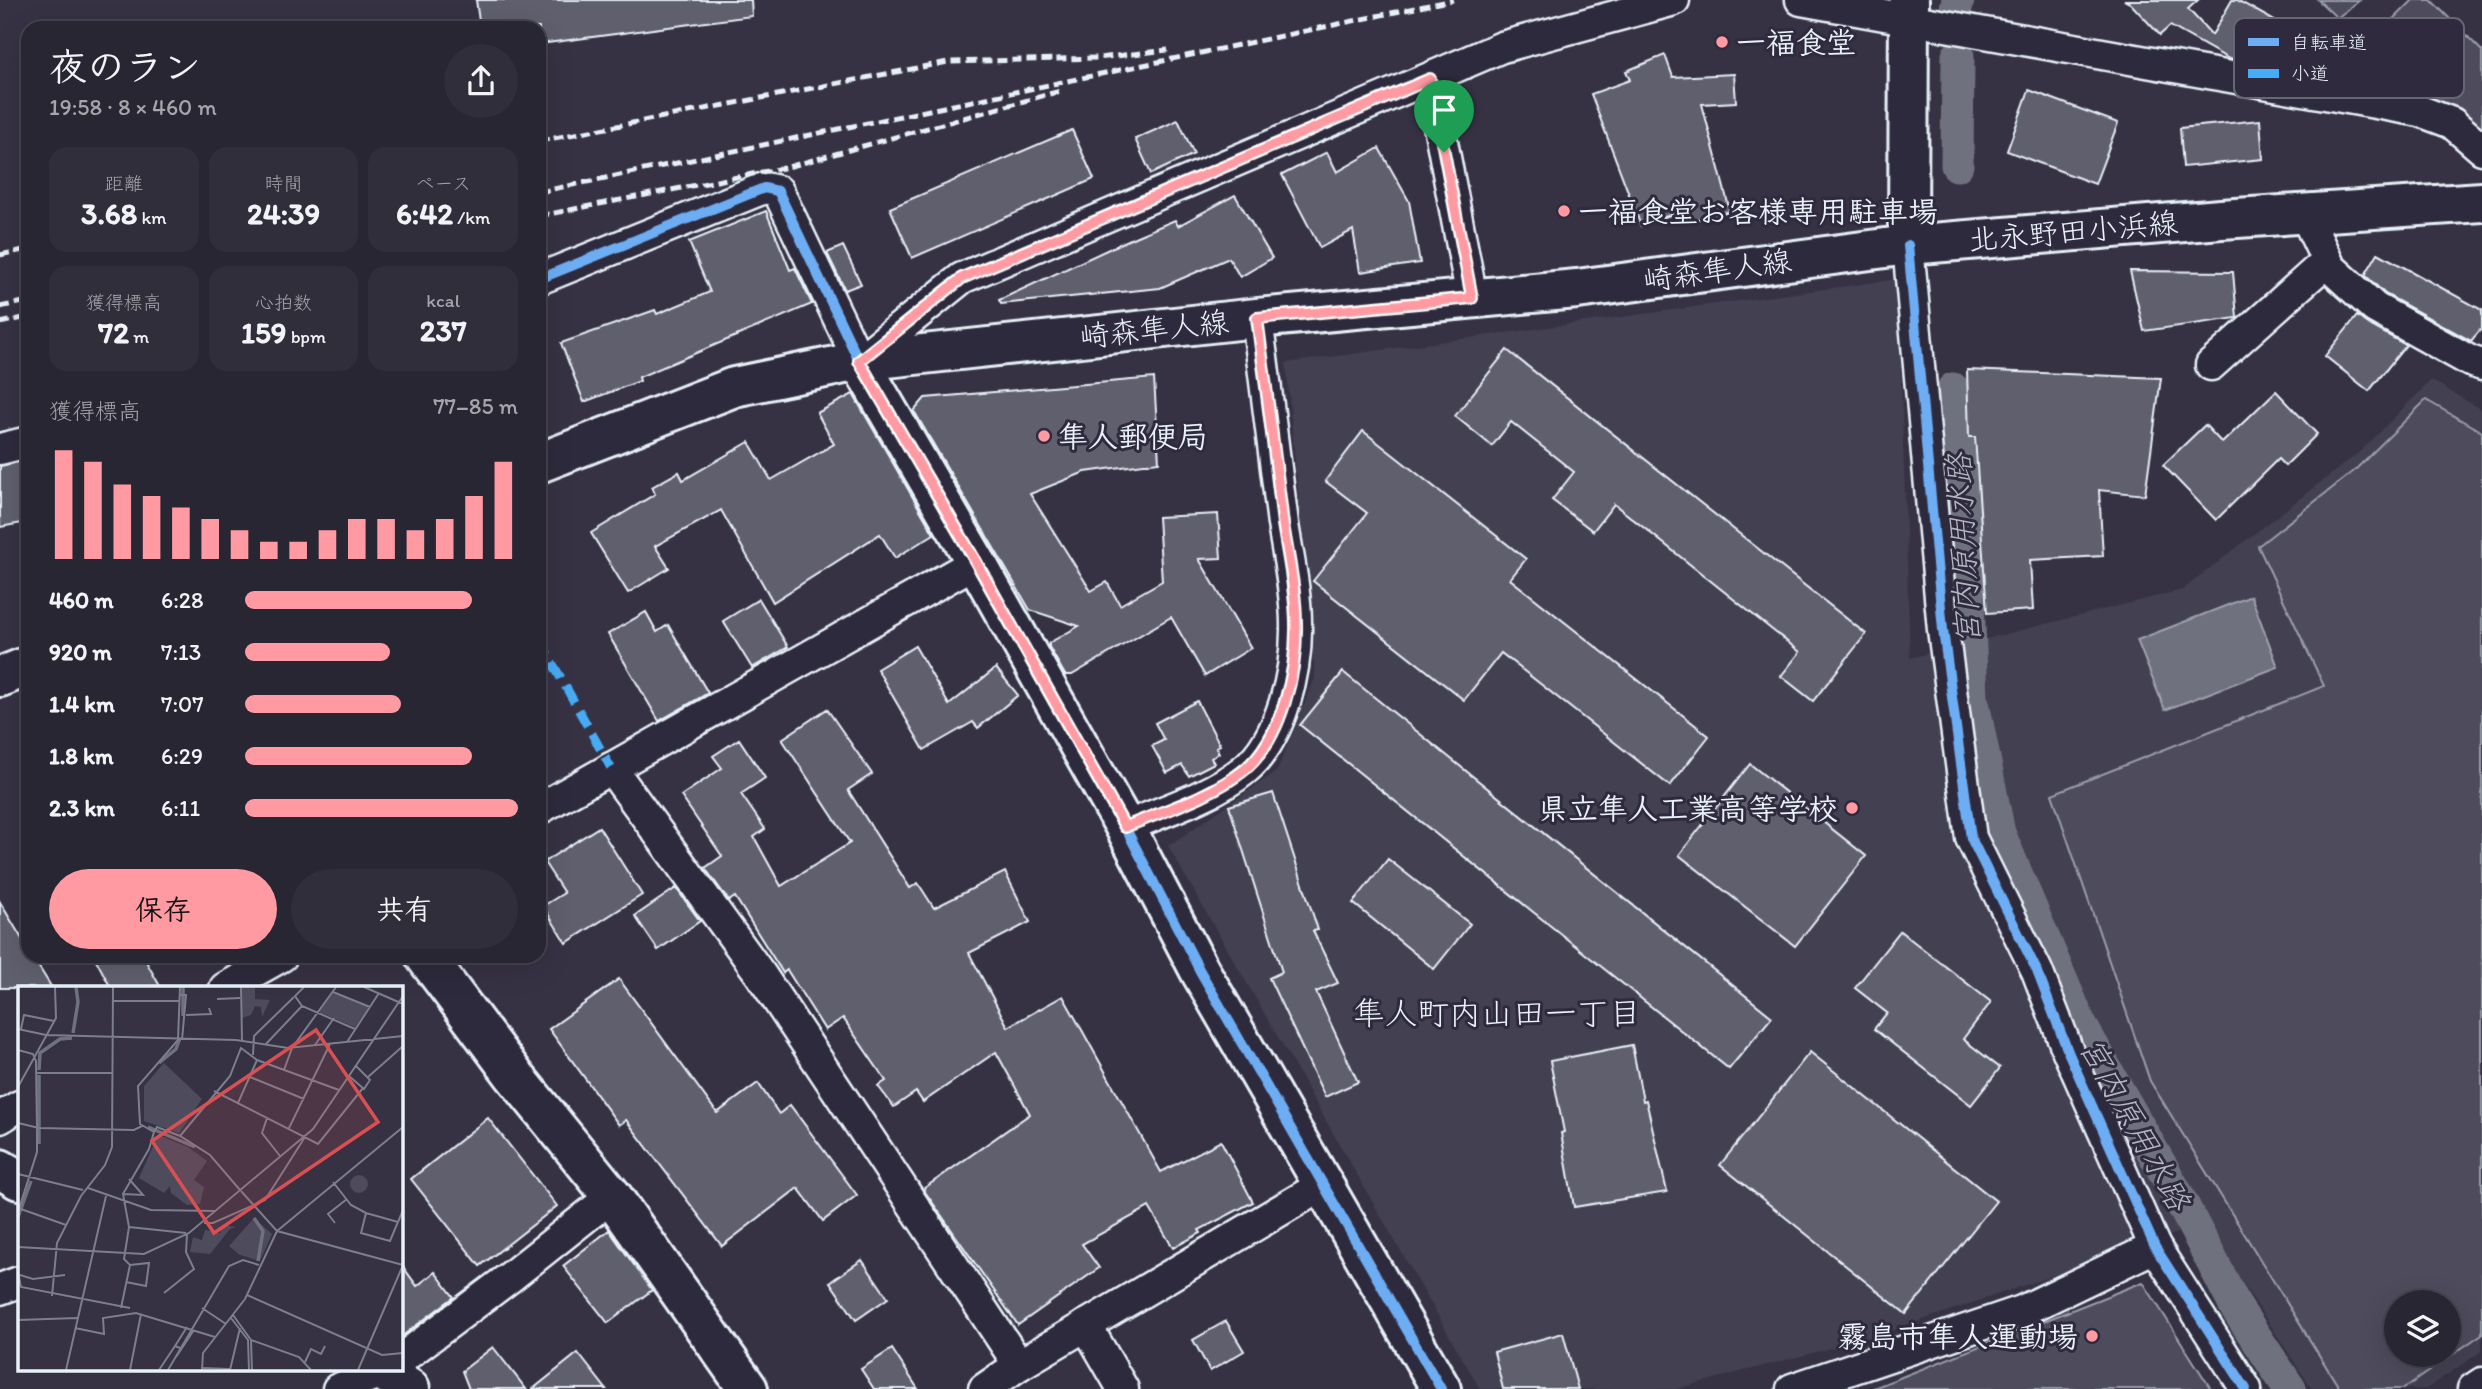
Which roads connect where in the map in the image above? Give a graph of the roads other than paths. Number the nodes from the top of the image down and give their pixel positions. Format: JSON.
{"nodes":[{"id":1,"x":1674,"y":0,"type":"edge"},
{"id":2,"x":1801,"y":0,"type":"edge"},
{"id":3,"x":1909,"y":9,"type":"edge"},
{"id":4,"x":2234,"y":74,"type":"edge"},
{"id":5,"x":1430,"y":79,"type":"junction"},
{"id":6,"x":2355,"y":98,"type":"edge"},
{"id":7,"x":2482,"y":149,"type":"edge"},
{"id":8,"x":2482,"y":202,"type":"edge"},
{"id":9,"x":2305,"y":214,"type":"junction"},
{"id":10,"x":1908,"y":245,"type":"junction"},
{"id":11,"x":2327,"y":261,"type":"junction"},
{"id":12,"x":546,"y":276,"type":"edge"},
{"id":13,"x":1472,"y":298,"type":"junction"},
{"id":14,"x":1257,"y":318,"type":"junction"},
{"id":15,"x":859,"y":361,"type":"junction"},
{"id":16,"x":2211,"y":365,"type":"dead end"},
{"id":17,"x":2482,"y":365,"type":"edge"},
{"id":18,"x":21,"y":444,"type":"edge"},
{"id":19,"x":0,"y":449,"type":"edge"},
{"id":20,"x":546,"y":460,"type":"edge"},
{"id":21,"x":976,"y":562,"type":"junction"},
{"id":22,"x":21,"y":669,"type":"edge"},
{"id":23,"x":0,"y":677,"type":"edge"},
{"id":24,"x":611,"y":768,"type":"junction"},
{"id":25,"x":546,"y":805,"type":"edge"},
{"id":26,"x":1125,"y":827,"type":"junction"},
{"id":27,"x":270,"y":963,"type":"edge"},
{"id":28,"x":430,"y":963,"type":"edge"},
{"id":29,"x":229,"y":986,"type":"edge"},
{"id":30,"x":18,"y":1107,"type":"edge"},
{"id":31,"x":0,"y":1118,"type":"edge"},
{"id":32,"x":0,"y":1169,"type":"edge"},
{"id":33,"x":18,"y":1179,"type":"edge"},
{"id":34,"x":1323,"y":1185,"type":"junction"},
{"id":35,"x":612,"y":1196,"type":"junction"},
{"id":36,"x":2155,"y":1247,"type":"junction"},
{"id":37,"x":18,"y":1282,"type":"edge"},
{"id":38,"x":0,"y":1289,"type":"edge"},
{"id":39,"x":1086,"y":1325,"type":"junction"},
{"id":40,"x":402,"y":1364,"type":"edge"},
{"id":41,"x":1019,"y":1364,"type":"junction"},
{"id":42,"x":392,"y":1372,"type":"edge"},
{"id":43,"x":2482,"y":1383,"type":"edge"},
{"id":44,"x":338,"y":1389,"type":"edge"},
{"id":45,"x":748,"y":1389,"type":"edge"},
{"id":46,"x":984,"y":1389,"type":"edge"},
{"id":47,"x":1123,"y":1389,"type":"edge"},
{"id":48,"x":1441,"y":1389,"type":"edge"},
{"id":49,"x":1792,"y":1389,"type":"edge"},
{"id":50,"x":2246,"y":1389,"type":"edge"},
{"id":51,"x":2473,"y":1389,"type":"edge"}],
"edges":[{"from":1,"to":5,"type":"street"},
{"from":2,"to":3,"type":"street"},
{"from":3,"to":4,"type":"street"},
{"from":3,"to":10,"type":"main road"},
{"from":5,"to":13,"type":"street"},
{"from":5,"to":15,"type":"street"},
{"from":6,"to":7,"type":"street"},
{"from":8,"to":9,"type":"main road","name":"北永野田小浜線"},
{"from":9,"to":10,"type":"main road","name":"北永野田小浜線"},
{"from":9,"to":11,"type":"street"},
{"from":10,"to":13,"type":"main road","name":"崎森隼人線"},
{"from":10,"to":36,"type":"street"},
{"from":11,"to":16,"type":"street"},
{"from":11,"to":17,"type":"street"},
{"from":12,"to":15,"type":"street"},
{"from":13,"to":14,"type":"main road","name":"崎森隼人線"},
{"from":14,"to":15,"type":"main road","name":"崎森隼人線"},
{"from":14,"to":26,"type":"street"},
{"from":15,"to":20,"type":"main road","name":"崎森隼人線"},
{"from":15,"to":21,"type":"main road"},
{"from":18,"to":19,"type":"street"},
{"from":21,"to":24,"type":"street"},
{"from":21,"to":26,"type":"main road"},
{"from":22,"to":23,"type":"main road"},
{"from":24,"to":25,"type":"street"},
{"from":24,"to":41,"type":"street"},
{"from":26,"to":34,"type":"main road"},
{"from":27,"to":29,"type":"street"},
{"from":28,"to":35,"type":"main road"},
{"from":30,"to":31,"type":"street"},
{"from":32,"to":33,"type":"main road"},
{"from":34,"to":39,"type":"street"},
{"from":34,"to":48,"type":"main road"},
{"from":35,"to":40,"type":"street"},
{"from":35,"to":45,"type":"main road"},
{"from":36,"to":49,"type":"street"},
{"from":36,"to":50,"type":"street"},
{"from":37,"to":38,"type":"street"},
{"from":39,"to":41,"type":"street"},
{"from":39,"to":47,"type":"street"},
{"from":41,"to":46,"type":"street"},
{"from":42,"to":44,"type":"street"},
{"from":43,"to":51,"type":"street"}]}
